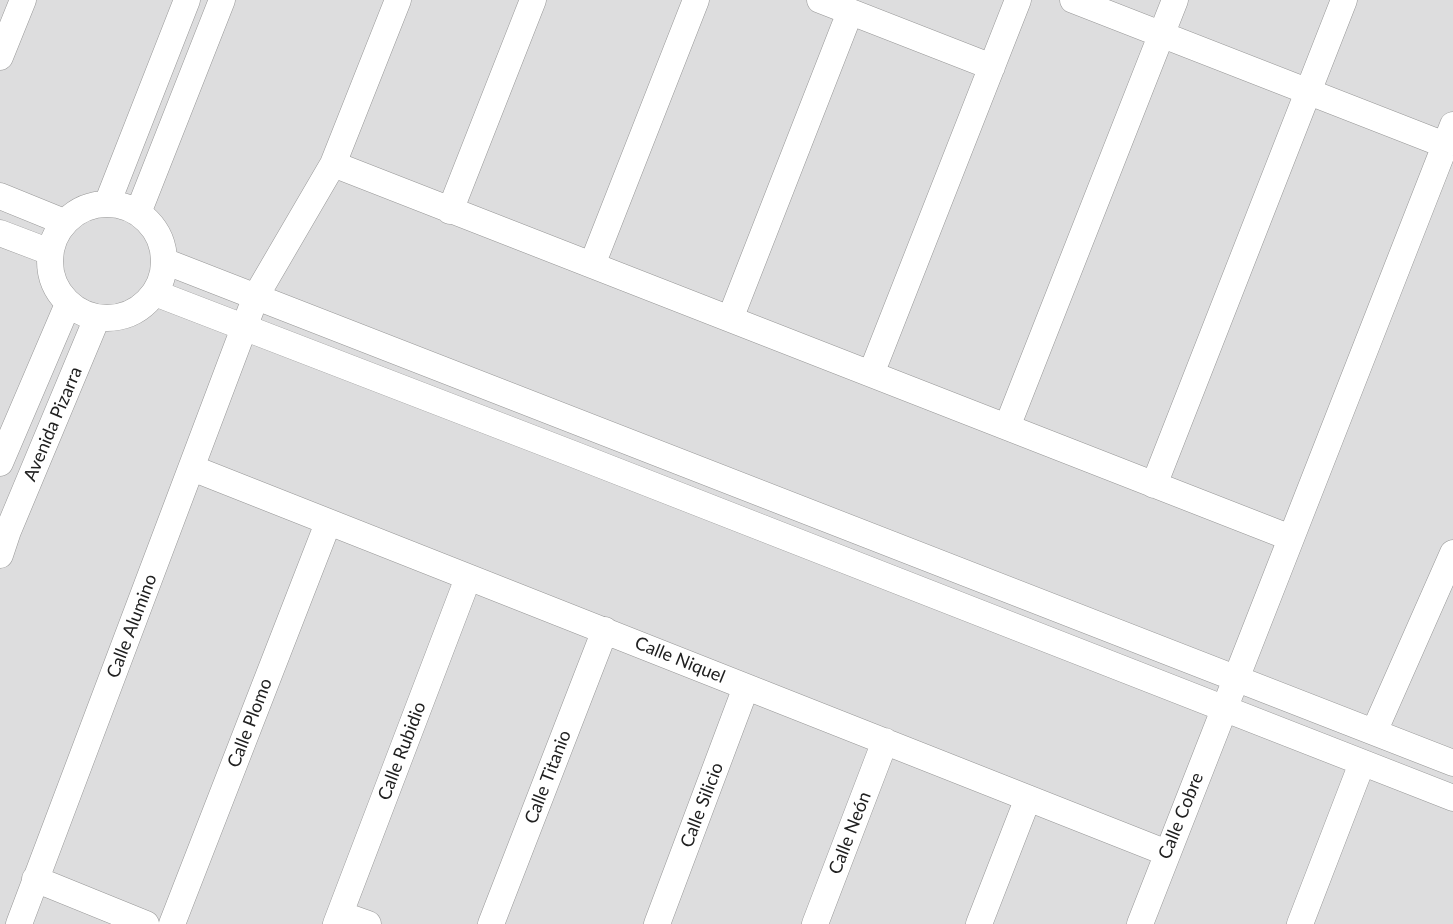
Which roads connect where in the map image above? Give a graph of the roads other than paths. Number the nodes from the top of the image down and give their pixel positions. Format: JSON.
{"nodes":[{"id":1,"x":23,"y":0,"type":"edge"},
{"id":2,"x":187,"y":0,"type":"edge"},
{"id":3,"x":222,"y":0,"type":"edge"},
{"id":4,"x":398,"y":0,"type":"edge"},
{"id":5,"x":533,"y":0,"type":"edge"},
{"id":6,"x":696,"y":0,"type":"edge"},
{"id":7,"x":820,"y":0,"type":"edge"},
{"id":8,"x":1018,"y":0,"type":"edge"},
{"id":9,"x":1073,"y":0,"type":"edge"},
{"id":10,"x":1175,"y":0,"type":"edge"},
{"id":11,"x":1344,"y":0,"type":"edge"},
{"id":12,"x":850,"y":12,"type":"junction"},
{"id":13,"x":1162,"y":34,"type":"junction"},
{"id":14,"x":2,"y":45,"type":"edge"},
{"id":15,"x":992,"y":67,"type":"junction"},
{"id":16,"x":1308,"y":92,"type":"junction"},
{"id":17,"x":1449,"y":135,"type":"edge"},
{"id":18,"x":333,"y":164,"type":"junction"},
{"id":19,"x":0,"y":196,"type":"edge"},
{"id":20,"x":107,"y":204,"type":"junction"},
{"id":21,"x":450,"y":211,"type":"junction"},
{"id":22,"x":138,"y":213,"type":"junction"},
{"id":23,"x":64,"y":222,"type":"junction"},
{"id":24,"x":0,"y":232,"type":"edge"},
{"id":25,"x":50,"y":252,"type":"junction"},
{"id":26,"x":164,"y":261,"type":"junction"},
{"id":27,"x":592,"y":266,"type":"junction"},
{"id":28,"x":154,"y":293,"type":"junction"},
{"id":29,"x":256,"y":296,"type":"junction"},
{"id":30,"x":68,"y":304,"type":"junction"},
{"id":31,"x":98,"y":318,"type":"junction"},
{"id":32,"x":730,"y":319,"type":"junction"},
{"id":33,"x":244,"y":327,"type":"junction"},
{"id":34,"x":871,"y":374,"type":"junction"},
{"id":35,"x":585,"y":425,"type":"junction"},
{"id":36,"x":1007,"y":428,"type":"junction"},
{"id":37,"x":573,"y":454,"type":"junction"},
{"id":38,"x":0,"y":463,"type":"edge"},
{"id":39,"x":192,"y":468,"type":"junction"},
{"id":40,"x":1154,"y":485,"type":"junction"},
{"id":41,"x":328,"y":523,"type":"junction"},
{"id":42,"x":3,"y":538,"type":"edge"},
{"id":43,"x":1291,"y":538,"type":"junction"},
{"id":44,"x":901,"y":548,"type":"junction"},
{"id":45,"x":1453,"y":553,"type":"edge"},
{"id":46,"x":468,"y":578,"type":"junction"},
{"id":47,"x":890,"y":578,"type":"junction"},
{"id":48,"x":605,"y":630,"type":"junction"},
{"id":49,"x":1236,"y":678,"type":"junction"},
{"id":50,"x":746,"y":687,"type":"junction"},
{"id":51,"x":1224,"y":709,"type":"junction"},
{"id":52,"x":1374,"y":732,"type":"junction"},
{"id":53,"x":885,"y":741,"type":"junction"},
{"id":54,"x":1362,"y":763,"type":"junction"},
{"id":55,"x":1453,"y":763,"type":"edge"},
{"id":56,"x":1028,"y":798,"type":"junction"},
{"id":57,"x":1453,"y":798,"type":"edge"},
{"id":58,"x":1167,"y":853,"type":"junction"},
{"id":59,"x":35,"y":879,"type":"junction"},
{"id":60,"x":338,"y":919,"type":"edge"},
{"id":61,"x":19,"y":924,"type":"edge"},
{"id":62,"x":146,"y":924,"type":"edge"},
{"id":63,"x":172,"y":924,"type":"edge"},
{"id":64,"x":368,"y":924,"type":"edge"},
{"id":65,"x":491,"y":924,"type":"edge"},
{"id":66,"x":657,"y":924,"type":"edge"},
{"id":67,"x":815,"y":924,"type":"edge"},
{"id":68,"x":979,"y":924,"type":"edge"},
{"id":69,"x":1140,"y":924,"type":"edge"},
{"id":70,"x":1300,"y":924,"type":"edge"}],
"edges":[{"from":1,"to":14,"type":"street"},
{"from":2,"to":20,"type":"street"},
{"from":3,"to":22,"type":"street"},
{"from":4,"to":18,"type":"street","name":"Calle Alumino"},
{"from":5,"to":21,"type":"street"},
{"from":6,"to":27,"type":"street"},
{"from":7,"to":12,"type":"street"},
{"from":8,"to":15,"type":"street"},
{"from":9,"to":13,"type":"street"},
{"from":10,"to":13,"type":"street"},
{"from":11,"to":16,"type":"street"},
{"from":12,"to":15,"type":"street"},
{"from":12,"to":32,"type":"street"},
{"from":13,"to":16,"type":"street"},
{"from":13,"to":36,"type":"street"},
{"from":15,"to":34,"type":"street"},
{"from":16,"to":17,"type":"street"},
{"from":16,"to":40,"type":"street"},
{"from":17,"to":43,"type":"street","name":"Calle Cobre"},
{"from":18,"to":21,"type":"street"},
{"from":18,"to":29,"type":"street","name":"Calle Alumino"},
{"from":19,"to":23,"type":"street"},
{"from":20,"to":22,"type":"street"},
{"from":20,"to":23,"type":"street"},
{"from":21,"to":27,"type":"street"},
{"from":22,"to":26,"type":"street"},
{"from":23,"to":25,"type":"street"},
{"from":24,"to":25,"type":"street"},
{"from":25,"to":30,"type":"street"},
{"from":26,"to":28,"type":"street"},
{"from":26,"to":29,"type":"street"},
{"from":27,"to":32,"type":"street"},
{"from":28,"to":31,"type":"street"},
{"from":28,"to":33,"type":"street"},
{"from":29,"to":33,"type":"street","name":"Calle Alumino"},
{"from":29,"to":35,"type":"street"},
{"from":30,"to":31,"type":"street"},
{"from":30,"to":38,"type":"street","name":"Avenida Pizarra"},
{"from":31,"to":42,"type":"street","name":"Avenida Pizarra"},
{"from":32,"to":34,"type":"street"},
{"from":33,"to":37,"type":"street"},
{"from":33,"to":39,"type":"street","name":"Calle Alumino"},
{"from":34,"to":36,"type":"street"},
{"from":35,"to":37,"type":"street"},
{"from":35,"to":44,"type":"street"},
{"from":36,"to":40,"type":"street"},
{"from":37,"to":47,"type":"street"},
{"from":39,"to":41,"type":"street","name":"Calle Niquel"},
{"from":39,"to":59,"type":"street","name":"Calle Alumino"},
{"from":40,"to":43,"type":"street"},
{"from":41,"to":46,"type":"street","name":"Calle Niquel"},
{"from":41,"to":63,"type":"street","name":"Calle Plomo"},
{"from":43,"to":49,"type":"street","name":"Calle Cobre"},
{"from":44,"to":47,"type":"street"},
{"from":44,"to":49,"type":"street"},
{"from":45,"to":52,"type":"street"},
{"from":46,"to":48,"type":"street","name":"Calle Niquel"},
{"from":46,"to":60,"type":"street","name":"Calle Rubidio"},
{"from":47,"to":51,"type":"street"},
{"from":48,"to":50,"type":"street","name":"Calle Niquel"},
{"from":48,"to":65,"type":"street","name":"Calle Titanio"},
{"from":49,"to":51,"type":"street","name":"Calle Cobre"},
{"from":49,"to":52,"type":"street"},
{"from":50,"to":53,"type":"street","name":"Calle Niquel"},
{"from":50,"to":66,"type":"street","name":"Calle Silicio"},
{"from":51,"to":54,"type":"street"},
{"from":51,"to":58,"type":"street","name":"Calle Cobre"},
{"from":52,"to":55,"type":"street"},
{"from":53,"to":56,"type":"street","name":"Calle Niquel"},
{"from":53,"to":67,"type":"street","name":"Calle Neón"},
{"from":54,"to":57,"type":"street"},
{"from":54,"to":70,"type":"street"},
{"from":56,"to":58,"type":"street","name":"Calle Niquel"},
{"from":56,"to":68,"type":"street"},
{"from":58,"to":69,"type":"street","name":"Calle Cobre"},
{"from":59,"to":61,"type":"street","name":"Calle Alumino"},
{"from":59,"to":62,"type":"street"},
{"from":60,"to":64,"type":"street"}]}
